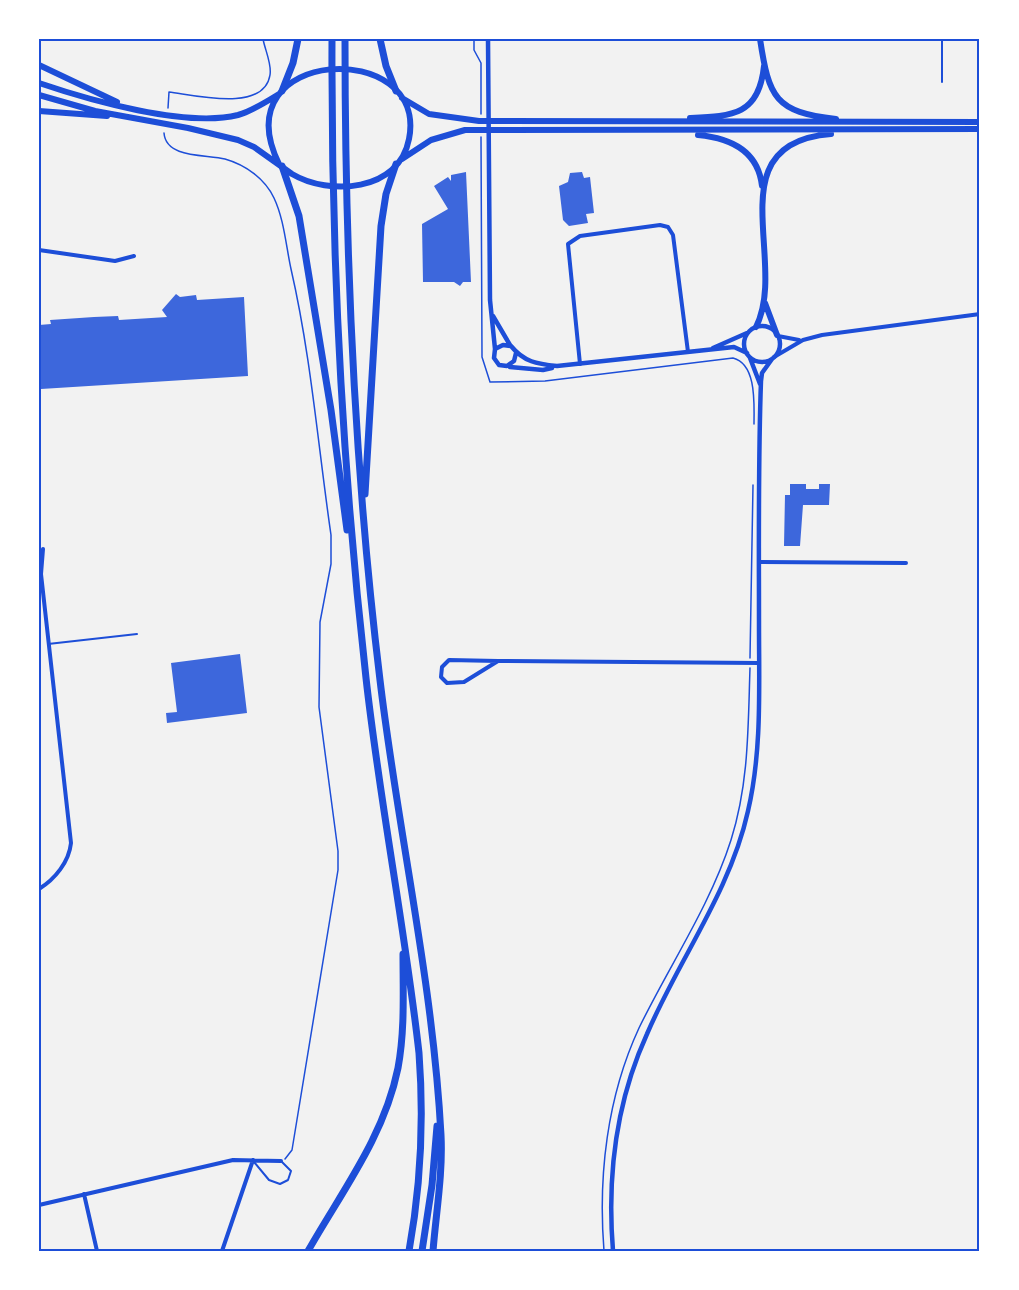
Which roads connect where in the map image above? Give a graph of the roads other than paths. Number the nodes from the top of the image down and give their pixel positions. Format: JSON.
{"nodes":[{"id":1,"x":298,"y":39,"type":"edge"},
{"id":2,"x":332,"y":39,"type":"edge"},
{"id":3,"x":345,"y":39,"type":"edge"},
{"id":4,"x":380,"y":39,"type":"edge"},
{"id":5,"x":760,"y":39,"type":"edge"},
{"id":6,"x":942,"y":39,"type":"edge"},
{"id":7,"x":488,"y":40,"type":"edge"},
{"id":8,"x":39,"y":65,"type":"edge"},
{"id":9,"x":764,"y":66,"type":"junction"},
{"id":10,"x":942,"y":82,"type":"dead end"},
{"id":11,"x":39,"y":83,"type":"edge"},
{"id":12,"x":281,"y":92,"type":"junction"},
{"id":13,"x":399,"y":94,"type":"junction"},
{"id":14,"x":39,"y":95,"type":"edge"},
{"id":15,"x":126,"y":107,"type":"junction"},
{"id":16,"x":39,"y":111,"type":"edge"},
{"id":17,"x":131,"y":118,"type":"junction"},
{"id":18,"x":634,"y":122,"type":"junction"},
{"id":19,"x":980,"y":122,"type":"edge"},
{"id":20,"x":867,"y":123,"type":"junction"},
{"id":21,"x":980,"y":129,"type":"edge"},
{"id":22,"x":661,"y":131,"type":"junction"},
{"id":23,"x":895,"y":131,"type":"junction"},
{"id":24,"x":398,"y":163,"type":"junction"},
{"id":25,"x":280,"y":165,"type":"junction"},
{"id":26,"x":764,"y":199,"type":"junction"},
{"id":27,"x":39,"y":250,"type":"edge"},
{"id":28,"x":134,"y":256,"type":"dead end"},
{"id":29,"x":764,"y":300,"type":"junction"},
{"id":30,"x":492,"y":313,"type":"junction"},
{"id":31,"x":980,"y":314,"type":"edge"},
{"id":32,"x":754,"y":328,"type":"junction"},
{"id":33,"x":778,"y":336,"type":"junction"},
{"id":34,"x":803,"y":340,"type":"junction"},
{"id":35,"x":511,"y":346,"type":"junction"},
{"id":36,"x":495,"y":349,"type":"junction"},
{"id":37,"x":705,"y":351,"type":"junction"},
{"id":38,"x":516,"y":353,"type":"junction"},
{"id":39,"x":688,"y":353,"type":"junction"},
{"id":40,"x":748,"y":354,"type":"junction"},
{"id":41,"x":773,"y":358,"type":"junction"},
{"id":42,"x":507,"y":366,"type":"junction"},
{"id":43,"x":557,"y":366,"type":"junction"},
{"id":44,"x":580,"y":366,"type":"junction"},
{"id":45,"x":761,"y":387,"type":"junction"},
{"id":46,"x":363,"y":521,"type":"junction"},
{"id":47,"x":44,"y":549,"type":"dead end"},
{"id":48,"x":352,"y":550,"type":"junction"},
{"id":49,"x":759,"y":562,"type":"junction"},
{"id":50,"x":906,"y":563,"type":"dead end"},
{"id":51,"x":136,"y":634,"type":"dead end"},
{"id":52,"x":48,"y":644,"type":"junction"},
{"id":53,"x":498,"y":661,"type":"junction"},
{"id":54,"x":759,"y":663,"type":"junction"},
{"id":55,"x":39,"y":890,"type":"edge"},
{"id":56,"x":403,"y":933,"type":"junction"},
{"id":57,"x":438,"y":1110,"type":"junction"},
{"id":58,"x":253,"y":1160,"type":"junction"},
{"id":59,"x":281,"y":1161,"type":"joint"},
{"id":60,"x":84,"y":1194,"type":"junction"},
{"id":61,"x":39,"y":1205,"type":"edge"},
{"id":62,"x":98,"y":1251,"type":"edge"},
{"id":63,"x":222,"y":1251,"type":"edge"},
{"id":64,"x":308,"y":1251,"type":"edge"},
{"id":65,"x":409,"y":1251,"type":"edge"},
{"id":66,"x":422,"y":1251,"type":"edge"},
{"id":67,"x":433,"y":1251,"type":"edge"},
{"id":68,"x":613,"y":1251,"type":"edge"}],
"edges":[{"from":1,"to":12,"type":"highway"},
{"from":2,"to":48,"type":"highway"},
{"from":3,"to":46,"type":"highway"},
{"from":4,"to":13,"type":"highway"},
{"from":5,"to":9,"type":"main road"},
{"from":6,"to":10,"type":"lane"},
{"from":7,"to":30,"type":"street"},
{"from":8,"to":15,"type":"main road"},
{"from":9,"to":18,"type":"main road"},
{"from":9,"to":20,"type":"main road"},
{"from":11,"to":15,"type":"main road"},
{"from":12,"to":13,"type":"main road"},
{"from":12,"to":15,"type":"main road"},
{"from":12,"to":25,"type":"main road"},
{"from":13,"to":18,"type":"main road"},
{"from":13,"to":24,"type":"main road"},
{"from":14,"to":17,"type":"main road"},
{"from":16,"to":17,"type":"main road"},
{"from":17,"to":25,"type":"main road"},
{"from":18,"to":20,"type":"main road"},
{"from":19,"to":20,"type":"main road"},
{"from":21,"to":23,"type":"main road"},
{"from":22,"to":23,"type":"main road"},
{"from":22,"to":24,"type":"main road"},
{"from":22,"to":26,"type":"main road"},
{"from":23,"to":26,"type":"main road"},
{"from":24,"to":25,"type":"main road"},
{"from":24,"to":46,"type":"highway"},
{"from":25,"to":48,"type":"highway"},
{"from":26,"to":29,"type":"main road"},
{"from":27,"to":28,"type":"street"},
{"from":29,"to":32,"type":"main road"},
{"from":29,"to":33,"type":"main road"},
{"from":30,"to":35,"type":"street"},
{"from":30,"to":36,"type":"street"},
{"from":31,"to":34,"type":"street"},
{"from":32,"to":33,"type":"street"},
{"from":32,"to":37,"type":"street"},
{"from":32,"to":40,"type":"street"},
{"from":33,"to":34,"type":"street"},
{"from":33,"to":41,"type":"street"},
{"from":34,"to":41,"type":"street"},
{"from":35,"to":36,"type":"street"},
{"from":35,"to":38,"type":"street"},
{"from":36,"to":42,"type":"street"},
{"from":37,"to":39,"type":"street"},
{"from":37,"to":40,"type":"street"},
{"from":38,"to":42,"type":"street"},
{"from":38,"to":43,"type":"street"},
{"from":39,"to":44,"type":"street"},
{"from":39,"to":44,"type":"street"},
{"from":40,"to":41,"type":"street"},
{"from":40,"to":45,"type":"street"},
{"from":41,"to":45,"type":"street"},
{"from":42,"to":43,"type":"street"},
{"from":43,"to":44,"type":"street"},
{"from":45,"to":49,"type":"street"},
{"from":46,"to":57,"type":"highway"},
{"from":47,"to":52,"type":"street"},
{"from":48,"to":56,"type":"highway"},
{"from":49,"to":50,"type":"street"},
{"from":49,"to":54,"type":"street"},
{"from":51,"to":52,"type":"lane"},
{"from":52,"to":55,"type":"street"},
{"from":53,"to":53,"type":"street"},
{"from":53,"to":54,"type":"street"},
{"from":54,"to":68,"type":"street"},
{"from":56,"to":64,"type":"highway"},
{"from":56,"to":65,"type":"highway"},
{"from":57,"to":66,"type":"highway"},
{"from":57,"to":67,"type":"highway"},
{"from":58,"to":59,"type":"street"},
{"from":58,"to":59,"type":"lane"},
{"from":58,"to":60,"type":"street"},
{"from":58,"to":63,"type":"street"},
{"from":60,"to":61,"type":"street"},
{"from":60,"to":62,"type":"street"}]}
